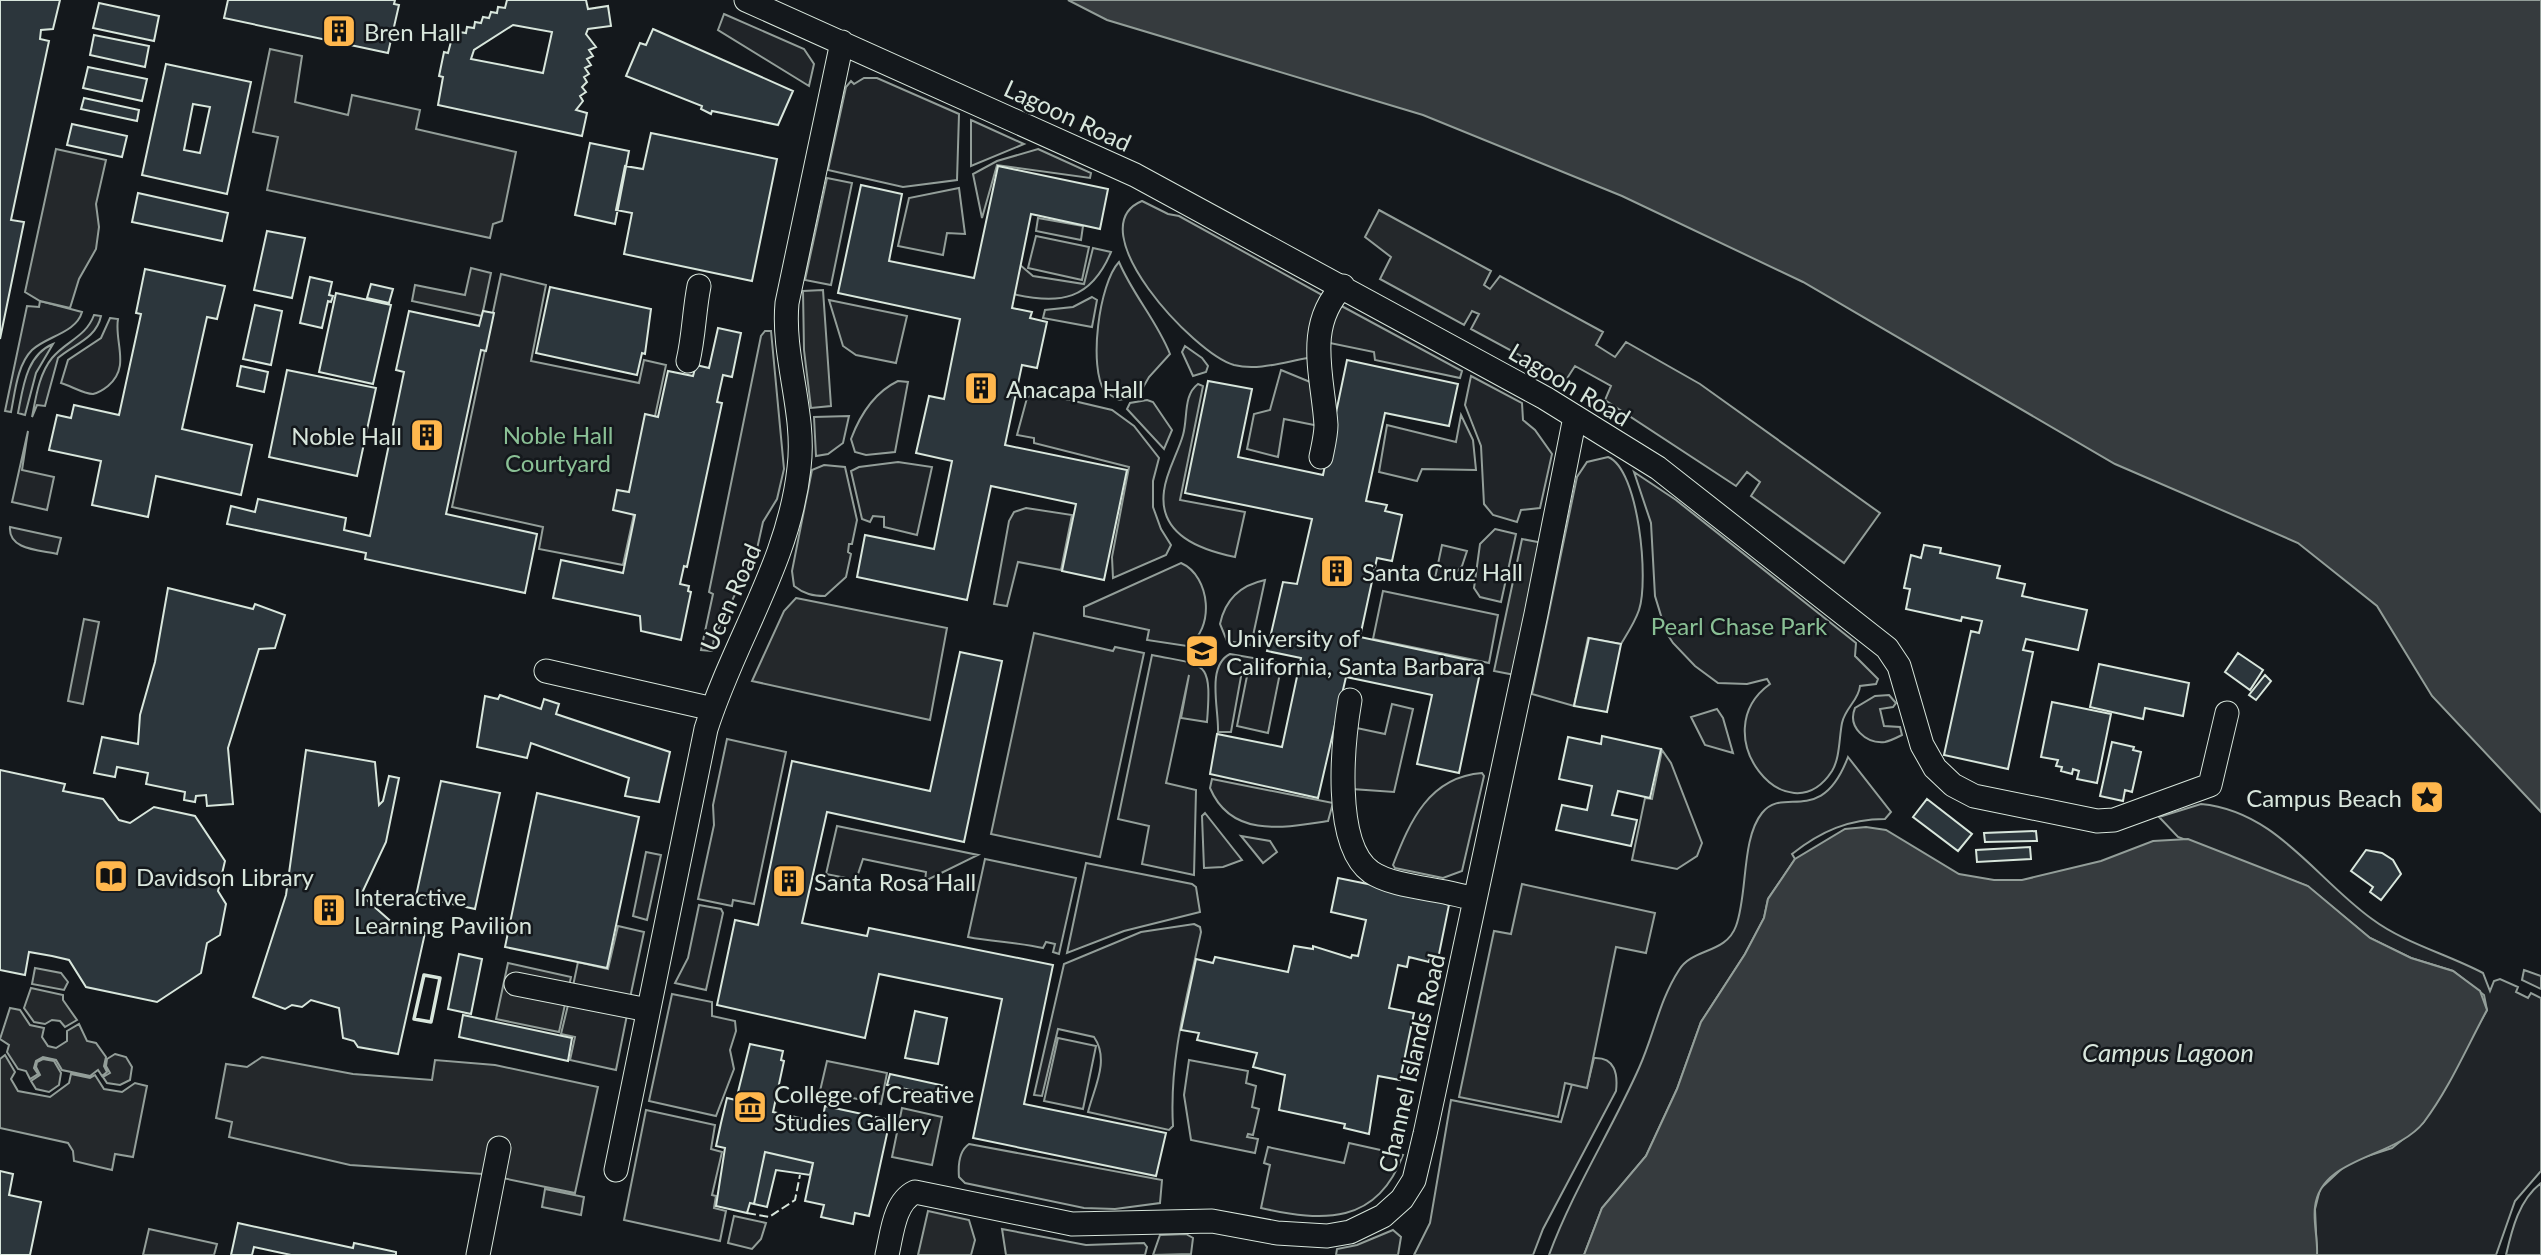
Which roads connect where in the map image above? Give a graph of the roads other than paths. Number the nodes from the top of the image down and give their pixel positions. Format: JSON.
{"nodes":[{"id":1,"x":746,"y":0,"type":"edge"},
{"id":2,"x":842,"y":42,"type":"junction"},
{"id":3,"x":699,"y":286,"type":"dead end"},
{"id":4,"x":1343,"y":286,"type":"junction"},
{"id":5,"x":688,"y":361,"type":"dead end"},
{"id":6,"x":1575,"y":417,"type":"junction"},
{"id":7,"x":1321,"y":457,"type":"dead end"},
{"id":8,"x":546,"y":671,"type":"dead end"},
{"id":9,"x":1350,"y":700,"type":"dead end"},
{"id":10,"x":713,"y":709,"type":"junction"},
{"id":11,"x":2227,"y":713,"type":"dead end"},
{"id":12,"x":1475,"y":900,"type":"junction"},
{"id":13,"x":516,"y":984,"type":"dead end"},
{"id":14,"x":648,"y":1010,"type":"junction"},
{"id":15,"x":499,"y":1148,"type":"dead end"},
{"id":16,"x":616,"y":1170,"type":"dead end"},
{"id":17,"x":478,"y":1255,"type":"edge"},
{"id":18,"x":887,"y":1255,"type":"edge"}],
"edges":[{"from":1,"to":2,"type":"street","name":"Lagoon Road"},
{"from":2,"to":4,"type":"street","name":"Lagoon Road"},
{"from":2,"to":10,"type":"street","name":"Ucen Road"},
{"from":3,"to":5,"type":"street"},
{"from":4,"to":6,"type":"street","name":"Lagoon Road"},
{"from":4,"to":7,"type":"street"},
{"from":6,"to":11,"type":"street","name":"Lagoon Road"},
{"from":6,"to":12,"type":"street","name":"Channel Islands Road"},
{"from":8,"to":10,"type":"street"},
{"from":9,"to":12,"type":"street"},
{"from":10,"to":14,"type":"street","name":"Ucen Road"},
{"from":12,"to":18,"type":"street","name":"Channel Islands Road"},
{"from":13,"to":14,"type":"street"},
{"from":14,"to":16,"type":"street","name":"Ucen Road"},
{"from":15,"to":17,"type":"street"}]}
